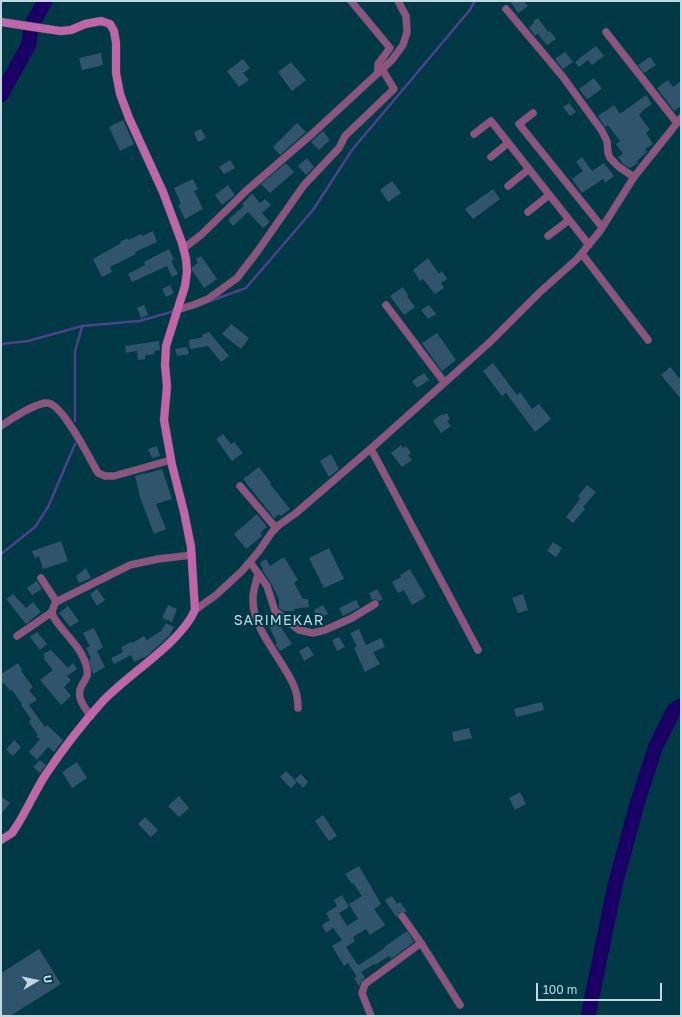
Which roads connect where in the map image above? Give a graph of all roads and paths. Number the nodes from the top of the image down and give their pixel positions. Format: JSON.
{"nodes":[{"id":1,"x":351,"y":1,"type":"edge"},
{"id":2,"x":398,"y":1,"type":"edge"},
{"id":3,"x":506,"y":9,"type":"dead end"},
{"id":4,"x":1,"y":22,"type":"edge"},
{"id":5,"x":606,"y":32,"type":"dead end"},
{"id":6,"x":380,"y":71,"type":"junction"},
{"id":7,"x":533,"y":113,"type":"dead end"},
{"id":8,"x":679,"y":120,"type":"edge"},
{"id":9,"x":474,"y":134,"type":"dead end"},
{"id":10,"x":508,"y":143,"type":"junction"},
{"id":11,"x":491,"y":157,"type":"dead end"},
{"id":12,"x":529,"y":169,"type":"junction"},
{"id":13,"x":634,"y":177,"type":"junction"},
{"id":14,"x":508,"y":186,"type":"dead end"},
{"id":15,"x":549,"y":195,"type":"junction"},
{"id":16,"x":528,"y":212,"type":"dead end"},
{"id":17,"x":569,"y":220,"type":"junction"},
{"id":18,"x":602,"y":227,"type":"junction"},
{"id":19,"x":548,"y":236,"type":"dead end"},
{"id":20,"x":589,"y":245,"type":"junction"},
{"id":21,"x":184,"y":248,"type":"junction"},
{"id":22,"x":582,"y":254,"type":"junction"},
{"id":23,"x":386,"y":305,"type":"dead end"},
{"id":24,"x":177,"y":310,"type":"junction"},
{"id":25,"x":648,"y":340,"type":"dead end"},
{"id":26,"x":444,"y":382,"type":"junction"},
{"id":27,"x":1,"y":426,"type":"edge"},
{"id":28,"x":371,"y":449,"type":"junction"},
{"id":29,"x":171,"y":460,"type":"junction"},
{"id":30,"x":240,"y":486,"type":"dead end"},
{"id":31,"x":276,"y":528,"type":"junction"},
{"id":32,"x":192,"y":555,"type":"junction"},
{"id":33,"x":250,"y":562,"type":"junction"},
{"id":34,"x":258,"y":573,"type":"junction"},
{"id":35,"x":42,"y":578,"type":"dead end"},
{"id":36,"x":56,"y":602,"type":"junction"},
{"id":37,"x":375,"y":604,"type":"dead end"},
{"id":38,"x":195,"y":610,"type":"junction"},
{"id":39,"x":52,"y":612,"type":"junction"},
{"id":40,"x":17,"y":636,"type":"dead end"},
{"id":41,"x":478,"y":650,"type":"dead end"},
{"id":42,"x":298,"y":708,"type":"dead end"},
{"id":43,"x":90,"y":716,"type":"junction"},
{"id":44,"x":1,"y":840,"type":"edge"},
{"id":45,"x":402,"y":916,"type":"dead end"},
{"id":46,"x":421,"y":943,"type":"junction"},
{"id":47,"x":460,"y":1005,"type":"dead end"},
{"id":48,"x":371,"y":1016,"type":"edge"}],
"edges":[{"from":1,"to":6,"type":"street"},
{"from":2,"to":6,"type":"street"},
{"from":3,"to":13,"type":"street"},
{"from":4,"to":21,"type":"street"},
{"from":5,"to":8,"type":"street"},
{"from":6,"to":21,"type":"street"},
{"from":6,"to":24,"type":"street"},
{"from":7,"to":18,"type":"street"},
{"from":8,"to":13,"type":"street"},
{"from":9,"to":10,"type":"street"},
{"from":10,"to":11,"type":"street"},
{"from":10,"to":12,"type":"street"},
{"from":12,"to":14,"type":"street"},
{"from":12,"to":15,"type":"street"},
{"from":13,"to":18,"type":"street"},
{"from":15,"to":16,"type":"street"},
{"from":15,"to":17,"type":"street"},
{"from":17,"to":19,"type":"street"},
{"from":17,"to":20,"type":"street"},
{"from":18,"to":20,"type":"street"},
{"from":20,"to":22,"type":"street"},
{"from":21,"to":24,"type":"street"},
{"from":22,"to":25,"type":"street"},
{"from":22,"to":26,"type":"street"},
{"from":23,"to":26,"type":"street"},
{"from":24,"to":29,"type":"street"},
{"from":26,"to":28,"type":"street"},
{"from":27,"to":29,"type":"street"},
{"from":28,"to":31,"type":"street"},
{"from":28,"to":41,"type":"street"},
{"from":29,"to":32,"type":"street"},
{"from":30,"to":31,"type":"street"},
{"from":31,"to":33,"type":"street"},
{"from":32,"to":36,"type":"street"},
{"from":32,"to":38,"type":"street"},
{"from":33,"to":34,"type":"street"},
{"from":33,"to":38,"type":"street"},
{"from":34,"to":37,"type":"street"},
{"from":34,"to":42,"type":"street"},
{"from":35,"to":36,"type":"street"},
{"from":36,"to":39,"type":"street"},
{"from":38,"to":43,"type":"street"},
{"from":39,"to":40,"type":"street"},
{"from":39,"to":43,"type":"street"},
{"from":43,"to":44,"type":"street"},
{"from":45,"to":46,"type":"street"},
{"from":46,"to":47,"type":"street"},
{"from":46,"to":48,"type":"street"}]}
